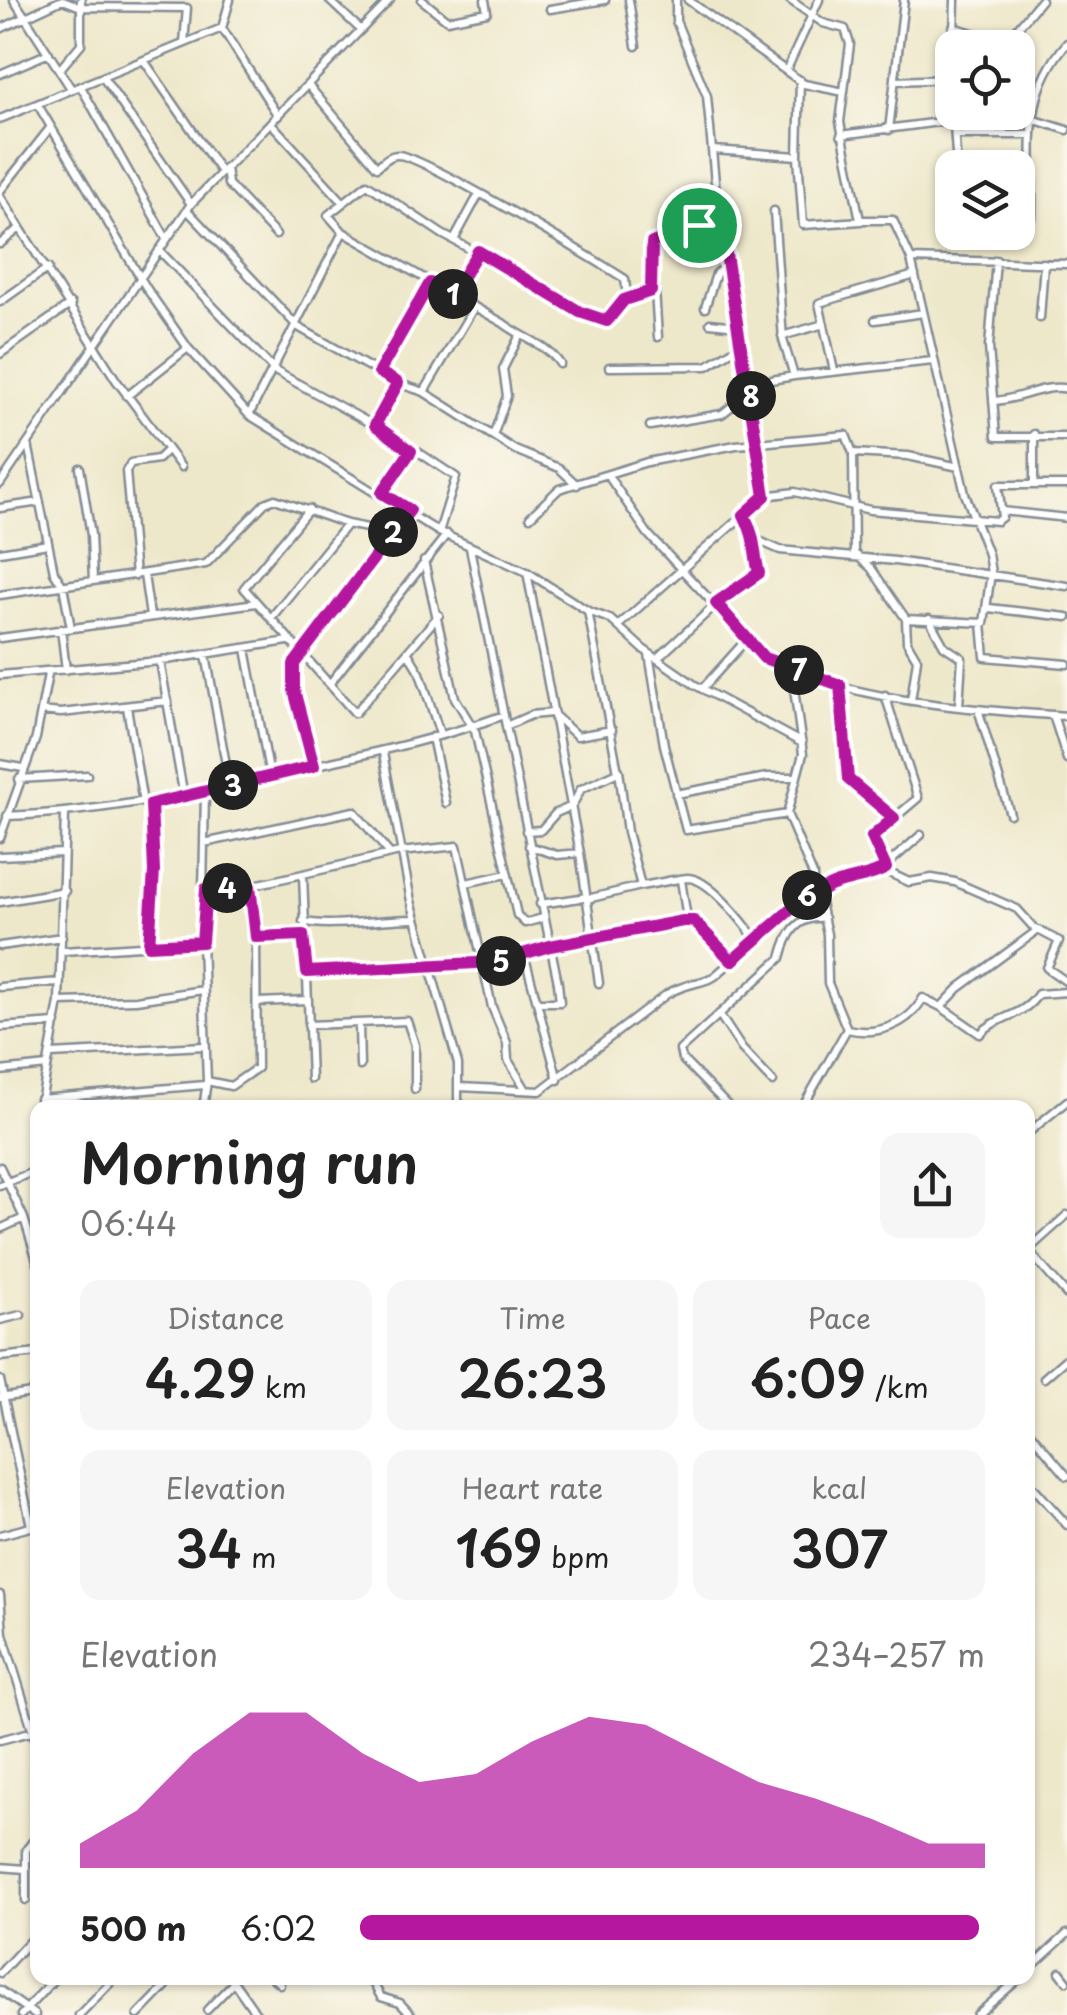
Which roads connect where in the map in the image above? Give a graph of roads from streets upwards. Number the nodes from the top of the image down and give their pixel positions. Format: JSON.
{"nodes":[{"id":1,"x":14,"y":0,"type":"edge"},
{"id":2,"x":63,"y":0,"type":"edge"},
{"id":3,"x":230,"y":0,"type":"edge"},
{"id":4,"x":330,"y":0,"type":"edge"},
{"id":5,"x":390,"y":0,"type":"edge"},
{"id":6,"x":422,"y":0,"type":"edge"},
{"id":7,"x":485,"y":0,"type":"edge"},
{"id":8,"x":605,"y":0,"type":"edge"},
{"id":9,"x":629,"y":0,"type":"edge"},
{"id":10,"x":676,"y":0,"type":"edge"},
{"id":11,"x":688,"y":0,"type":"edge"},
{"id":12,"x":790,"y":0,"type":"edge"},
{"id":13,"x":819,"y":0,"type":"edge"},
{"id":14,"x":904,"y":0,"type":"edge"},
{"id":15,"x":955,"y":0,"type":"edge"},
{"id":16,"x":1042,"y":0,"type":"edge"},
{"id":17,"x":81,"y":3,"type":"edge"},
{"id":18,"x":187,"y":4,"type":"edge"},
{"id":19,"x":550,"y":9,"type":"dead end"},
{"id":20,"x":24,"y":16,"type":"junction"},
{"id":21,"x":812,"y":16,"type":"junction"},
{"id":22,"x":953,"y":27,"type":"junction"},
{"id":23,"x":222,"y":28,"type":"junction"},
{"id":24,"x":0,"y":29,"type":"edge"},
{"id":25,"x":360,"y":30,"type":"junction"},
{"id":26,"x":953,"y":30,"type":"edge"},
{"id":27,"x":962,"y":30,"type":"edge"},
{"id":28,"x":1017,"y":30,"type":"edge"},
{"id":29,"x":1067,"y":43,"type":"edge"},
{"id":30,"x":184,"y":44,"type":"junction"},
{"id":31,"x":636,"y":46,"type":"dead end"},
{"id":32,"x":48,"y":53,"type":"junction"},
{"id":33,"x":144,"y":62,"type":"junction"},
{"id":34,"x":60,"y":68,"type":"junction"},
{"id":35,"x":787,"y":69,"type":"junction"},
{"id":36,"x":0,"y":74,"type":"edge"},
{"id":37,"x":104,"y":79,"type":"junction"},
{"id":38,"x":800,"y":80,"type":"junction"},
{"id":39,"x":935,"y":80,"type":"edge"},
{"id":40,"x":895,"y":81,"type":"junction"},
{"id":41,"x":308,"y":85,"type":"junction"},
{"id":42,"x":76,"y":89,"type":"junction"},
{"id":43,"x":844,"y":92,"type":"junction"},
{"id":44,"x":1035,"y":104,"type":"edge"},
{"id":45,"x":38,"y":105,"type":"junction"},
{"id":46,"x":278,"y":116,"type":"junction"},
{"id":47,"x":0,"y":119,"type":"edge"},
{"id":48,"x":935,"y":120,"type":"edge"},
{"id":49,"x":1035,"y":120,"type":"edge"},
{"id":50,"x":271,"y":123,"type":"junction"},
{"id":51,"x":50,"y":128,"type":"junction"},
{"id":52,"x":889,"y":130,"type":"junction"},
{"id":53,"x":954,"y":130,"type":"edge"},
{"id":54,"x":1032,"y":130,"type":"edge"},
{"id":55,"x":1067,"y":130,"type":"edge"},
{"id":56,"x":842,"y":135,"type":"junction"},
{"id":57,"x":955,"y":135,"type":"junction"},
{"id":58,"x":1032,"y":135,"type":"junction"},
{"id":59,"x":713,"y":150,"type":"junction"},
{"id":60,"x":956,"y":150,"type":"edge"},
{"id":61,"x":1032,"y":150,"type":"edge"},
{"id":62,"x":798,"y":156,"type":"junction"},
{"id":63,"x":223,"y":169,"type":"junction"},
{"id":64,"x":0,"y":194,"type":"edge"},
{"id":65,"x":479,"y":194,"type":"junction"},
{"id":66,"x":342,"y":201,"type":"junction"},
{"id":67,"x":189,"y":207,"type":"junction"},
{"id":68,"x":774,"y":211,"type":"dead end"},
{"id":69,"x":720,"y":217,"type":"junction"},
{"id":70,"x":862,"y":221,"type":"junction"},
{"id":71,"x":20,"y":228,"type":"junction"},
{"id":72,"x":343,"y":232,"type":"junction"},
{"id":73,"x":276,"y":235,"type":"dead end"},
{"id":74,"x":166,"y":238,"type":"junction"},
{"id":75,"x":454,"y":240,"type":"junction"},
{"id":76,"x":0,"y":244,"type":"edge"},
{"id":77,"x":159,"y":250,"type":"junction"},
{"id":78,"x":478,"y":251,"type":"junction"},
{"id":79,"x":910,"y":260,"type":"junction"},
{"id":80,"x":996,"y":260,"type":"junction"},
{"id":81,"x":729,"y":262,"type":"junction"},
{"id":82,"x":1044,"y":263,"type":"junction"},
{"id":83,"x":1067,"y":264,"type":"edge"},
{"id":84,"x":48,"y":268,"type":"junction"},
{"id":85,"x":915,"y":275,"type":"junction"},
{"id":86,"x":140,"y":278,"type":"junction"},
{"id":87,"x":430,"y":283,"type":"junction"},
{"id":88,"x":653,"y":288,"type":"junction"},
{"id":89,"x":452,"y":295,"type":"junction"},
{"id":90,"x":627,"y":298,"type":"junction"},
{"id":91,"x":0,"y":302,"type":"edge"},
{"id":92,"x":71,"y":304,"type":"junction"},
{"id":93,"x":473,"y":308,"type":"junction"},
{"id":94,"x":705,"y":308,"type":"dead end"},
{"id":95,"x":923,"y":313,"type":"junction"},
{"id":96,"x":1040,"y":318,"type":"dead end"},
{"id":97,"x":875,"y":320,"type":"dead end"},
{"id":98,"x":710,"y":323,"type":"dead end"},
{"id":99,"x":824,"y":324,"type":"junction"},
{"id":100,"x":737,"y":326,"type":"junction"},
{"id":101,"x":298,"y":327,"type":"junction"},
{"id":102,"x":782,"y":336,"type":"junction"},
{"id":103,"x":518,"y":337,"type":"junction"},
{"id":104,"x":658,"y":337,"type":"dead end"},
{"id":105,"x":741,"y":345,"type":"junction"},
{"id":106,"x":94,"y":346,"type":"junction"},
{"id":107,"x":188,"y":348,"type":"junction"},
{"id":108,"x":0,"y":354,"type":"edge"},
{"id":109,"x":933,"y":360,"type":"junction"},
{"id":110,"x":560,"y":364,"type":"dead end"},
{"id":111,"x":609,"y":368,"type":"dead end"},
{"id":112,"x":275,"y":371,"type":"junction"},
{"id":113,"x":379,"y":372,"type":"junction"},
{"id":114,"x":834,"y":372,"type":"junction"},
{"id":115,"x":794,"y":376,"type":"junction"},
{"id":116,"x":398,"y":383,"type":"junction"},
{"id":117,"x":749,"y":388,"type":"junction"},
{"id":118,"x":1067,"y":389,"type":"edge"},
{"id":119,"x":424,"y":392,"type":"junction"},
{"id":120,"x":127,"y":396,"type":"junction"},
{"id":121,"x":993,"y":400,"type":"junction"},
{"id":122,"x":249,"y":415,"type":"junction"},
{"id":123,"x":375,"y":425,"type":"junction"},
{"id":124,"x":650,"y":426,"type":"dead end"},
{"id":125,"x":1034,"y":434,"type":"junction"},
{"id":126,"x":493,"y":436,"type":"junction"},
{"id":127,"x":1067,"y":437,"type":"edge"},
{"id":128,"x":28,"y":443,"type":"junction"},
{"id":129,"x":758,"y":443,"type":"junction"},
{"id":130,"x":167,"y":451,"type":"junction"},
{"id":131,"x":411,"y":451,"type":"junction"},
{"id":132,"x":853,"y":453,"type":"junction"},
{"id":133,"x":181,"y":467,"type":"dead end"},
{"id":134,"x":80,"y":468,"type":"dead end"},
{"id":135,"x":960,"y":468,"type":"junction"},
{"id":136,"x":609,"y":477,"type":"junction"},
{"id":137,"x":0,"y":484,"type":"edge"},
{"id":138,"x":1034,"y":484,"type":"junction"},
{"id":139,"x":1067,"y":485,"type":"edge"},
{"id":140,"x":578,"y":486,"type":"junction"},
{"id":141,"x":382,"y":493,"type":"junction"},
{"id":142,"x":765,"y":496,"type":"junction"},
{"id":143,"x":40,"y":502,"type":"junction"},
{"id":144,"x":854,"y":504,"type":"junction"},
{"id":145,"x":0,"y":508,"type":"edge"},
{"id":146,"x":309,"y":509,"type":"junction"},
{"id":147,"x":410,"y":510,"type":"junction"},
{"id":148,"x":1002,"y":511,"type":"junction"},
{"id":149,"x":744,"y":515,"type":"junction"},
{"id":150,"x":530,"y":516,"type":"dead end"},
{"id":151,"x":1067,"y":518,"type":"edge"},
{"id":152,"x":974,"y":520,"type":"junction"},
{"id":153,"x":346,"y":524,"type":"junction"},
{"id":154,"x":443,"y":532,"type":"junction"},
{"id":155,"x":392,"y":534,"type":"junction"},
{"id":156,"x":757,"y":540,"type":"junction"},
{"id":157,"x":48,"y":544,"type":"junction"},
{"id":158,"x":470,"y":546,"type":"junction"},
{"id":159,"x":0,"y":552,"type":"edge"},
{"id":160,"x":424,"y":561,"type":"junction"},
{"id":161,"x":863,"y":562,"type":"junction"},
{"id":162,"x":684,"y":568,"type":"junction"},
{"id":163,"x":527,"y":572,"type":"junction"},
{"id":164,"x":144,"y":575,"type":"junction"},
{"id":165,"x":135,"y":576,"type":"junction"},
{"id":166,"x":990,"y":578,"type":"junction"},
{"id":167,"x":93,"y":582,"type":"junction"},
{"id":168,"x":63,"y":586,"type":"junction"},
{"id":169,"x":1067,"y":586,"type":"edge"},
{"id":170,"x":0,"y":595,"type":"edge"},
{"id":171,"x":257,"y":603,"type":"junction"},
{"id":172,"x":716,"y":603,"type":"junction"},
{"id":173,"x":988,"y":608,"type":"junction"},
{"id":174,"x":588,"y":611,"type":"junction"},
{"id":175,"x":439,"y":615,"type":"junction"},
{"id":176,"x":150,"y":616,"type":"junction"},
{"id":177,"x":271,"y":618,"type":"junction"},
{"id":178,"x":929,"y":618,"type":"junction"},
{"id":179,"x":1067,"y":618,"type":"edge"},
{"id":180,"x":906,"y":620,"type":"junction"},
{"id":181,"x":982,"y":624,"type":"junction"},
{"id":182,"x":619,"y":625,"type":"junction"},
{"id":183,"x":71,"y":628,"type":"junction"},
{"id":184,"x":61,"y":630,"type":"junction"},
{"id":185,"x":0,"y":638,"type":"edge"},
{"id":186,"x":748,"y":639,"type":"junction"},
{"id":187,"x":288,"y":642,"type":"junction"},
{"id":188,"x":246,"y":649,"type":"junction"},
{"id":189,"x":408,"y":653,"type":"junction"},
{"id":190,"x":206,"y":655,"type":"junction"},
{"id":191,"x":300,"y":656,"type":"junction"},
{"id":192,"x":653,"y":656,"type":"junction"},
{"id":193,"x":160,"y":661,"type":"junction"},
{"id":194,"x":1067,"y":664,"type":"edge"},
{"id":195,"x":791,"y":667,"type":"junction"},
{"id":196,"x":66,"y":670,"type":"junction"},
{"id":197,"x":48,"y":674,"type":"junction"},
{"id":198,"x":0,"y":675,"type":"edge"},
{"id":199,"x":331,"y":682,"type":"junction"},
{"id":200,"x":840,"y":685,"type":"junction"},
{"id":201,"x":702,"y":689,"type":"junction"},
{"id":202,"x":885,"y":695,"type":"junction"},
{"id":203,"x":168,"y":701,"type":"junction"},
{"id":204,"x":911,"y":701,"type":"junction"},
{"id":205,"x":128,"y":706,"type":"junction"},
{"id":206,"x":959,"y":706,"type":"junction"},
{"id":207,"x":978,"y":709,"type":"junction"},
{"id":208,"x":41,"y":710,"type":"junction"},
{"id":209,"x":552,"y":713,"type":"junction"},
{"id":210,"x":504,"y":715,"type":"junction"},
{"id":211,"x":1053,"y":715,"type":"junction"},
{"id":212,"x":1067,"y":716,"type":"edge"},
{"id":213,"x":472,"y":726,"type":"junction"},
{"id":214,"x":506,"y":726,"type":"junction"},
{"id":215,"x":612,"y":730,"type":"junction"},
{"id":216,"x":436,"y":735,"type":"junction"},
{"id":217,"x":802,"y":743,"type":"junction"},
{"id":218,"x":383,"y":753,"type":"junction"},
{"id":219,"x":1067,"y":759,"type":"edge"},
{"id":220,"x":0,"y":764,"type":"edge"},
{"id":221,"x":314,"y":766,"type":"junction"},
{"id":222,"x":619,"y":767,"type":"junction"},
{"id":223,"x":23,"y":768,"type":"junction"},
{"id":224,"x":87,"y":775,"type":"dead end"},
{"id":225,"x":270,"y":776,"type":"junction"},
{"id":226,"x":797,"y":777,"type":"junction"},
{"id":227,"x":19,"y":779,"type":"junction"},
{"id":228,"x":230,"y":786,"type":"junction"},
{"id":229,"x":205,"y":792,"type":"junction"},
{"id":230,"x":676,"y":794,"type":"junction"},
{"id":231,"x":184,"y":797,"type":"junction"},
{"id":232,"x":446,"y":802,"type":"dead end"},
{"id":233,"x":147,"y":804,"type":"junction"},
{"id":234,"x":572,"y":806,"type":"junction"},
{"id":235,"x":5,"y":812,"type":"edge"},
{"id":236,"x":65,"y":814,"type":"junction"},
{"id":237,"x":787,"y":814,"type":"junction"},
{"id":238,"x":1010,"y":814,"type":"dead end"},
{"id":239,"x":894,"y":818,"type":"junction"},
{"id":240,"x":526,"y":831,"type":"junction"},
{"id":241,"x":920,"y":835,"type":"dead end"},
{"id":242,"x":0,"y":838,"type":"edge"},
{"id":243,"x":204,"y":843,"type":"junction"},
{"id":244,"x":529,"y":846,"type":"junction"},
{"id":245,"x":400,"y":852,"type":"junction"},
{"id":246,"x":63,"y":853,"type":"junction"},
{"id":247,"x":390,"y":854,"type":"junction"},
{"id":248,"x":580,"y":854,"type":"junction"},
{"id":249,"x":0,"y":856,"type":"edge"},
{"id":250,"x":885,"y":869,"type":"junction"},
{"id":251,"x":507,"y":874,"type":"junction"},
{"id":252,"x":303,"y":875,"type":"junction"},
{"id":253,"x":682,"y":880,"type":"junction"},
{"id":254,"x":466,"y":883,"type":"junction"},
{"id":255,"x":250,"y":886,"type":"junction"},
{"id":256,"x":640,"y":886,"type":"junction"},
{"id":257,"x":206,"y":889,"type":"junction"},
{"id":258,"x":65,"y":891,"type":"junction"},
{"id":259,"x":816,"y":892,"type":"junction"},
{"id":260,"x":587,"y":898,"type":"junction"},
{"id":261,"x":0,"y":902,"type":"edge"},
{"id":262,"x":540,"y":904,"type":"junction"},
{"id":263,"x":543,"y":918,"type":"junction"},
{"id":264,"x":824,"y":918,"type":"junction"},
{"id":265,"x":416,"y":919,"type":"junction"},
{"id":266,"x":683,"y":921,"type":"junction"},
{"id":267,"x":303,"y":922,"type":"junction"},
{"id":268,"x":1036,"y":930,"type":"junction"},
{"id":269,"x":303,"y":935,"type":"junction"},
{"id":270,"x":62,"y":937,"type":"junction"},
{"id":271,"x":256,"y":937,"type":"junction"},
{"id":272,"x":756,"y":940,"type":"junction"},
{"id":273,"x":590,"y":941,"type":"junction"},
{"id":274,"x":202,"y":942,"type":"junction"},
{"id":275,"x":149,"y":945,"type":"junction"},
{"id":276,"x":0,"y":946,"type":"edge"},
{"id":277,"x":550,"y":946,"type":"junction"},
{"id":278,"x":62,"y":951,"type":"junction"},
{"id":279,"x":524,"y":954,"type":"junction"},
{"id":280,"x":732,"y":961,"type":"junction"},
{"id":281,"x":482,"y":962,"type":"junction"},
{"id":282,"x":430,"y":963,"type":"junction"},
{"id":283,"x":307,"y":972,"type":"junction"},
{"id":284,"x":60,"y":982,"type":"junction"},
{"id":285,"x":1067,"y":982,"type":"edge"},
{"id":286,"x":599,"y":983,"type":"dead end"},
{"id":287,"x":0,"y":988,"type":"edge"},
{"id":288,"x":204,"y":990,"type":"junction"},
{"id":289,"x":1067,"y":992,"type":"edge"},
{"id":290,"x":308,"y":1000,"type":"junction"},
{"id":291,"x":58,"y":1002,"type":"junction"},
{"id":292,"x":258,"y":1002,"type":"junction"},
{"id":293,"x":537,"y":1002,"type":"junction"},
{"id":294,"x":941,"y":1007,"type":"junction"},
{"id":295,"x":719,"y":1014,"type":"junction"},
{"id":296,"x":56,"y":1023,"type":"junction"},
{"id":297,"x":358,"y":1025,"type":"junction"},
{"id":298,"x":308,"y":1026,"type":"junction"},
{"id":299,"x":0,"y":1028,"type":"edge"},
{"id":300,"x":847,"y":1029,"type":"junction"},
{"id":301,"x":204,"y":1046,"type":"junction"},
{"id":302,"x":50,"y":1054,"type":"junction"},
{"id":303,"x":47,"y":1066,"type":"junction"},
{"id":304,"x":360,"y":1066,"type":"dead end"},
{"id":305,"x":0,"y":1071,"type":"edge"},
{"id":306,"x":311,"y":1078,"type":"dead end"},
{"id":307,"x":558,"y":1080,"type":"junction"},
{"id":308,"x":774,"y":1082,"type":"dead end"},
{"id":309,"x":206,"y":1083,"type":"junction"},
{"id":310,"x":459,"y":1086,"type":"junction"},
{"id":311,"x":525,"y":1088,"type":"junction"},
{"id":312,"x":415,"y":1089,"type":"dead end"},
{"id":313,"x":41,"y":1100,"type":"edge"},
{"id":314,"x":65,"y":1100,"type":"edge"},
{"id":315,"x":204,"y":1100,"type":"edge"},
{"id":316,"x":462,"y":1100,"type":"edge"},
{"id":317,"x":722,"y":1100,"type":"edge"},
{"id":318,"x":807,"y":1100,"type":"edge"},
{"id":319,"x":1067,"y":1102,"type":"edge"},
{"id":320,"x":1035,"y":1127,"type":"edge"},
{"id":321,"x":0,"y":1167,"type":"edge"},
{"id":322,"x":30,"y":1173,"type":"edge"},
{"id":323,"x":3,"y":1184,"type":"edge"},
{"id":324,"x":1067,"y":1215,"type":"edge"},
{"id":325,"x":24,"y":1218,"type":"junction"},
{"id":326,"x":0,"y":1229,"type":"edge"},
{"id":327,"x":30,"y":1238,"type":"edge"},
{"id":328,"x":1035,"y":1244,"type":"edge"},
{"id":329,"x":1035,"y":1258,"type":"edge"},
{"id":330,"x":1067,"y":1294,"type":"edge"},
{"id":331,"x":20,"y":1314,"type":"dead end"},
{"id":332,"x":0,"y":1320,"type":"edge"},
{"id":333,"x":30,"y":1354,"type":"edge"},
{"id":334,"x":0,"y":1357,"type":"edge"},
{"id":335,"x":1067,"y":1358,"type":"edge"},
{"id":336,"x":1044,"y":1378,"type":"dead end"},
{"id":337,"x":0,"y":1380,"type":"edge"},
{"id":338,"x":30,"y":1393,"type":"edge"},
{"id":339,"x":2,"y":1398,"type":"edge"},
{"id":340,"x":1035,"y":1438,"type":"edge"},
{"id":341,"x":1067,"y":1476,"type":"edge"},
{"id":342,"x":1035,"y":1488,"type":"edge"},
{"id":343,"x":30,"y":1510,"type":"edge"},
{"id":344,"x":1067,"y":1526,"type":"edge"},
{"id":345,"x":30,"y":1527,"type":"edge"},
{"id":346,"x":0,"y":1535,"type":"edge"},
{"id":347,"x":0,"y":1595,"type":"edge"},
{"id":348,"x":1,"y":1635,"type":"edge"},
{"id":349,"x":30,"y":1719,"type":"edge"},
{"id":350,"x":30,"y":1732,"type":"edge"},
{"id":351,"x":0,"y":1740,"type":"edge"},
{"id":352,"x":30,"y":1841,"type":"edge"},
{"id":353,"x":0,"y":1867,"type":"edge"},
{"id":354,"x":26,"y":1873,"type":"junction"},
{"id":355,"x":30,"y":1875,"type":"edge"},
{"id":356,"x":26,"y":1900,"type":"dead end"},
{"id":357,"x":1067,"y":1934,"type":"edge"},
{"id":358,"x":30,"y":1941,"type":"edge"},
{"id":359,"x":1035,"y":1964,"type":"edge"},
{"id":360,"x":1060,"y":1972,"type":"dead end"},
{"id":361,"x":0,"y":1973,"type":"edge"},
{"id":362,"x":1067,"y":1981,"type":"edge"},
{"id":363,"x":49,"y":1985,"type":"edge"},
{"id":364,"x":109,"y":1985,"type":"edge"},
{"id":365,"x":231,"y":1985,"type":"edge"},
{"id":366,"x":236,"y":1985,"type":"edge"},
{"id":367,"x":374,"y":1985,"type":"edge"},
{"id":368,"x":1012,"y":1985,"type":"edge"},
{"id":369,"x":166,"y":1986,"type":"dead end"},
{"id":370,"x":0,"y":1990,"type":"edge"},
{"id":371,"x":207,"y":2010,"type":"dead end"},
{"id":372,"x":23,"y":2013,"type":"edge"},
{"id":373,"x":35,"y":2015,"type":"edge"},
{"id":374,"x":79,"y":2015,"type":"edge"},
{"id":375,"x":138,"y":2015,"type":"edge"},
{"id":376,"x":257,"y":2015,"type":"edge"},
{"id":377,"x":411,"y":2015,"type":"edge"},
{"id":378,"x":977,"y":2015,"type":"edge"}],
"edges":[{"from":1,"to":20,"type":"street"},
{"from":2,"to":17,"type":"street"},
{"from":2,"to":20,"type":"street"},
{"from":3,"to":23,"type":"street"},
{"from":4,"to":25,"type":"street"},
{"from":5,"to":25,"type":"street"},
{"from":6,"to":7,"type":"street"},
{"from":8,"to":19,"type":"street"},
{"from":9,"to":31,"type":"street"},
{"from":10,"to":59,"type":"street"},
{"from":11,"to":35,"type":"street"},
{"from":12,"to":21,"type":"street"},
{"from":13,"to":21,"type":"street"},
{"from":14,"to":40,"type":"street"},
{"from":15,"to":22,"type":"street"},
{"from":16,"to":28,"type":"street"},
{"from":17,"to":18,"type":"street"},
{"from":17,"to":34,"type":"street"},
{"from":18,"to":30,"type":"street"},
{"from":20,"to":24,"type":"street"},
{"from":20,"to":32,"type":"street"},
{"from":21,"to":35,"type":"street"},
{"from":21,"to":43,"type":"street"},
{"from":22,"to":26,"type":"street"},
{"from":22,"to":27,"type":"street"},
{"from":23,"to":30,"type":"street"},
{"from":23,"to":46,"type":"street"},
{"from":25,"to":41,"type":"street"},
{"from":29,"to":44,"type":"street"},
{"from":30,"to":33,"type":"street"},
{"from":32,"to":34,"type":"street"},
{"from":32,"to":36,"type":"street"},
{"from":33,"to":37,"type":"street"},
{"from":33,"to":63,"type":"street"},
{"from":34,"to":42,"type":"street"},
{"from":35,"to":38,"type":"street"},
{"from":37,"to":42,"type":"street"},
{"from":37,"to":67,"type":"street"},
{"from":38,"to":43,"type":"street"},
{"from":38,"to":62,"type":"street"},
{"from":39,"to":40,"type":"street"},
{"from":40,"to":52,"type":"street"},
{"from":41,"to":46,"type":"street"},
{"from":41,"to":65,"type":"street"},
{"from":42,"to":45,"type":"street"},
{"from":42,"to":74,"type":"street"},
{"from":43,"to":56,"type":"street"},
{"from":45,"to":47,"type":"street"},
{"from":45,"to":51,"type":"street"},
{"from":46,"to":50,"type":"street"},
{"from":48,"to":52,"type":"street"},
{"from":49,"to":55,"type":"street"},
{"from":50,"to":63,"type":"street"},
{"from":50,"to":66,"type":"street"},
{"from":51,"to":64,"type":"street"},
{"from":51,"to":86,"type":"street"},
{"from":52,"to":56,"type":"street"},
{"from":53,"to":57,"type":"street"},
{"from":54,"to":58,"type":"street"},
{"from":56,"to":70,"type":"street"},
{"from":57,"to":58,"type":"street"},
{"from":57,"to":60,"type":"street"},
{"from":58,"to":61,"type":"street"},
{"from":59,"to":62,"type":"street"},
{"from":59,"to":69,"type":"street"},
{"from":62,"to":70,"type":"street"},
{"from":63,"to":67,"type":"street"},
{"from":63,"to":73,"type":"street"},
{"from":64,"to":71,"type":"street"},
{"from":65,"to":75,"type":"street"},
{"from":65,"to":90,"type":"street"},
{"from":66,"to":72,"type":"street"},
{"from":66,"to":75,"type":"street"},
{"from":67,"to":74,"type":"street"},
{"from":67,"to":101,"type":"street"},
{"from":68,"to":102,"type":"street"},
{"from":69,"to":81,"type":"street"},
{"from":69,"to":88,"type":"street"},
{"from":70,"to":79,"type":"street"},
{"from":71,"to":76,"type":"street"},
{"from":71,"to":84,"type":"street"},
{"from":72,"to":87,"type":"street"},
{"from":72,"to":101,"type":"street"},
{"from":74,"to":77,"type":"street"},
{"from":75,"to":78,"type":"street"},
{"from":77,"to":86,"type":"street"},
{"from":77,"to":112,"type":"street"},
{"from":78,"to":89,"type":"street"},
{"from":78,"to":90,"type":"street"},
{"from":79,"to":80,"type":"street"},
{"from":79,"to":85,"type":"street"},
{"from":80,"to":82,"type":"street"},
{"from":80,"to":121,"type":"street"},
{"from":81,"to":94,"type":"street"},
{"from":81,"to":100,"type":"street"},
{"from":82,"to":83,"type":"street"},
{"from":82,"to":96,"type":"street"},
{"from":84,"to":91,"type":"street"},
{"from":84,"to":92,"type":"street"},
{"from":85,"to":95,"type":"street"},
{"from":85,"to":99,"type":"street"},
{"from":86,"to":106,"type":"street"},
{"from":86,"to":107,"type":"street"},
{"from":87,"to":89,"type":"street"},
{"from":87,"to":113,"type":"street"},
{"from":88,"to":90,"type":"street"},
{"from":88,"to":104,"type":"street"},
{"from":89,"to":93,"type":"street"},
{"from":92,"to":106,"type":"street"},
{"from":92,"to":108,"type":"street"},
{"from":93,"to":103,"type":"street"},
{"from":93,"to":119,"type":"street"},
{"from":95,"to":97,"type":"street"},
{"from":95,"to":109,"type":"street"},
{"from":98,"to":100,"type":"street"},
{"from":99,"to":102,"type":"street"},
{"from":99,"to":114,"type":"street"},
{"from":100,"to":105,"type":"street"},
{"from":101,"to":112,"type":"street"},
{"from":101,"to":113,"type":"street"},
{"from":102,"to":115,"type":"street"},
{"from":103,"to":110,"type":"street"},
{"from":103,"to":126,"type":"street"},
{"from":105,"to":111,"type":"street"},
{"from":105,"to":117,"type":"street"},
{"from":106,"to":120,"type":"street"},
{"from":106,"to":128,"type":"street"},
{"from":107,"to":120,"type":"street"},
{"from":107,"to":122,"type":"street"},
{"from":109,"to":114,"type":"street"},
{"from":109,"to":135,"type":"street"},
{"from":112,"to":122,"type":"street"},
{"from":112,"to":123,"type":"street"},
{"from":113,"to":116,"type":"street"},
{"from":114,"to":115,"type":"street"},
{"from":115,"to":117,"type":"street"},
{"from":116,"to":119,"type":"street"},
{"from":116,"to":123,"type":"street"},
{"from":117,"to":124,"type":"street"},
{"from":117,"to":129,"type":"street"},
{"from":118,"to":121,"type":"street"},
{"from":119,"to":126,"type":"street"},
{"from":120,"to":130,"type":"street"},
{"from":121,"to":125,"type":"street"},
{"from":122,"to":141,"type":"street"},
{"from":123,"to":131,"type":"street"},
{"from":125,"to":127,"type":"street"},
{"from":125,"to":138,"type":"street"},
{"from":126,"to":140,"type":"street"},
{"from":128,"to":137,"type":"street"},
{"from":128,"to":143,"type":"street"},
{"from":129,"to":132,"type":"street"},
{"from":129,"to":136,"type":"street"},
{"from":129,"to":142,"type":"street"},
{"from":130,"to":133,"type":"street"},
{"from":130,"to":165,"type":"street"},
{"from":131,"to":141,"type":"street"},
{"from":131,"to":154,"type":"street"},
{"from":132,"to":135,"type":"street"},
{"from":132,"to":144,"type":"street"},
{"from":134,"to":167,"type":"street"},
{"from":135,"to":152,"type":"street"},
{"from":136,"to":140,"type":"street"},
{"from":136,"to":162,"type":"street"},
{"from":138,"to":139,"type":"street"},
{"from":138,"to":148,"type":"street"},
{"from":140,"to":150,"type":"street"},
{"from":141,"to":147,"type":"street"},
{"from":142,"to":144,"type":"street"},
{"from":142,"to":149,"type":"street"},
{"from":143,"to":145,"type":"street"},
{"from":143,"to":157,"type":"street"},
{"from":144,"to":152,"type":"street"},
{"from":144,"to":161,"type":"street"},
{"from":146,"to":153,"type":"street"},
{"from":146,"to":164,"type":"street"},
{"from":146,"to":171,"type":"street"},
{"from":147,"to":154,"type":"street"},
{"from":147,"to":155,"type":"street"},
{"from":148,"to":151,"type":"street"},
{"from":148,"to":152,"type":"street"},
{"from":149,"to":156,"type":"street"},
{"from":149,"to":162,"type":"street"},
{"from":152,"to":166,"type":"street"},
{"from":153,"to":155,"type":"street"},
{"from":153,"to":177,"type":"street"},
{"from":154,"to":158,"type":"street"},
{"from":154,"to":160,"type":"street"},
{"from":155,"to":191,"type":"street"},
{"from":156,"to":161,"type":"street"},
{"from":156,"to":172,"type":"street"},
{"from":157,"to":159,"type":"street"},
{"from":157,"to":168,"type":"street"},
{"from":158,"to":163,"type":"street"},
{"from":158,"to":210,"type":"street"},
{"from":160,"to":175,"type":"street"},
{"from":160,"to":199,"type":"street"},
{"from":161,"to":166,"type":"street"},
{"from":161,"to":180,"type":"street"},
{"from":162,"to":172,"type":"street"},
{"from":162,"to":182,"type":"street"},
{"from":163,"to":174,"type":"street"},
{"from":163,"to":209,"type":"street"},
{"from":164,"to":165,"type":"street"},
{"from":164,"to":176,"type":"street"},
{"from":165,"to":167,"type":"street"},
{"from":166,"to":169,"type":"street"},
{"from":166,"to":173,"type":"street"},
{"from":167,"to":168,"type":"street"},
{"from":168,"to":170,"type":"street"},
{"from":168,"to":183,"type":"street"},
{"from":171,"to":176,"type":"street"},
{"from":171,"to":177,"type":"street"},
{"from":172,"to":186,"type":"street"},
{"from":172,"to":192,"type":"street"},
{"from":173,"to":179,"type":"street"},
{"from":173,"to":181,"type":"street"},
{"from":174,"to":182,"type":"street"},
{"from":174,"to":215,"type":"street"},
{"from":175,"to":189,"type":"street"},
{"from":175,"to":213,"type":"street"},
{"from":176,"to":183,"type":"street"},
{"from":177,"to":187,"type":"street"},
{"from":178,"to":180,"type":"street"},
{"from":178,"to":181,"type":"street"},
{"from":178,"to":206,"type":"street"},
{"from":180,"to":204,"type":"street"},
{"from":181,"to":194,"type":"street"},
{"from":182,"to":192,"type":"street"},
{"from":183,"to":184,"type":"street"},
{"from":184,"to":185,"type":"street"},
{"from":184,"to":196,"type":"street"},
{"from":186,"to":195,"type":"street"},
{"from":186,"to":201,"type":"street"},
{"from":187,"to":188,"type":"street"},
{"from":187,"to":191,"type":"street"},
{"from":188,"to":190,"type":"street"},
{"from":188,"to":225,"type":"street"},
{"from":189,"to":199,"type":"street"},
{"from":189,"to":216,"type":"street"},
{"from":190,"to":193,"type":"street"},
{"from":190,"to":228,"type":"street"},
{"from":191,"to":199,"type":"street"},
{"from":191,"to":221,"type":"street"},
{"from":192,"to":201,"type":"street"},
{"from":192,"to":230,"type":"street"},
{"from":193,"to":196,"type":"street"},
{"from":193,"to":203,"type":"street"},
{"from":195,"to":200,"type":"street"},
{"from":195,"to":217,"type":"street"},
{"from":196,"to":197,"type":"street"},
{"from":197,"to":198,"type":"street"},
{"from":197,"to":208,"type":"street"},
{"from":200,"to":202,"type":"street"},
{"from":200,"to":239,"type":"street"},
{"from":201,"to":217,"type":"street"},
{"from":202,"to":204,"type":"street"},
{"from":202,"to":239,"type":"street"},
{"from":203,"to":205,"type":"street"},
{"from":203,"to":231,"type":"street"},
{"from":204,"to":206,"type":"street"},
{"from":205,"to":208,"type":"street"},
{"from":205,"to":233,"type":"street"},
{"from":206,"to":207,"type":"street"},
{"from":207,"to":211,"type":"street"},
{"from":207,"to":238,"type":"street"},
{"from":208,"to":223,"type":"street"},
{"from":209,"to":214,"type":"street"},
{"from":209,"to":215,"type":"street"},
{"from":209,"to":234,"type":"street"},
{"from":210,"to":213,"type":"street"},
{"from":210,"to":214,"type":"street"},
{"from":211,"to":212,"type":"street"},
{"from":211,"to":219,"type":"street"},
{"from":213,"to":216,"type":"street"},
{"from":213,"to":251,"type":"street"},
{"from":214,"to":240,"type":"street"},
{"from":215,"to":222,"type":"street"},
{"from":216,"to":218,"type":"street"},
{"from":216,"to":232,"type":"street"},
{"from":217,"to":226,"type":"street"},
{"from":218,"to":221,"type":"street"},
{"from":218,"to":245,"type":"street"},
{"from":220,"to":223,"type":"street"},
{"from":221,"to":225,"type":"street"},
{"from":222,"to":234,"type":"street"},
{"from":222,"to":256,"type":"street"},
{"from":223,"to":227,"type":"street"},
{"from":224,"to":227,"type":"street"},
{"from":225,"to":228,"type":"street"},
{"from":226,"to":230,"type":"street"},
{"from":226,"to":237,"type":"street"},
{"from":227,"to":235,"type":"street"},
{"from":228,"to":229,"type":"street"},
{"from":229,"to":231,"type":"street"},
{"from":229,"to":243,"type":"street"},
{"from":230,"to":237,"type":"street"},
{"from":231,"to":233,"type":"street"},
{"from":233,"to":236,"type":"street"},
{"from":233,"to":275,"type":"street"},
{"from":234,"to":240,"type":"street"},
{"from":234,"to":248,"type":"street"},
{"from":235,"to":236,"type":"street"},
{"from":235,"to":242,"type":"street"},
{"from":236,"to":246,"type":"street"},
{"from":237,"to":259,"type":"street"},
{"from":239,"to":250,"type":"street"},
{"from":240,"to":244,"type":"street"},
{"from":241,"to":250,"type":"street"},
{"from":243,"to":247,"type":"street"},
{"from":243,"to":257,"type":"street"},
{"from":244,"to":248,"type":"street"},
{"from":244,"to":262,"type":"street"},
{"from":245,"to":247,"type":"street"},
{"from":245,"to":254,"type":"street"},
{"from":245,"to":265,"type":"street"},
{"from":246,"to":249,"type":"street"},
{"from":246,"to":258,"type":"street"},
{"from":247,"to":252,"type":"street"},
{"from":248,"to":260,"type":"street"},
{"from":250,"to":259,"type":"street"},
{"from":250,"to":268,"type":"street"},
{"from":251,"to":254,"type":"street"},
{"from":251,"to":263,"type":"street"},
{"from":252,"to":255,"type":"street"},
{"from":252,"to":267,"type":"street"},
{"from":253,"to":256,"type":"street"},
{"from":253,"to":266,"type":"street"},
{"from":253,"to":272,"type":"street"},
{"from":254,"to":281,"type":"street"},
{"from":255,"to":257,"type":"street"},
{"from":255,"to":271,"type":"street"},
{"from":256,"to":260,"type":"street"},
{"from":257,"to":274,"type":"street"},
{"from":258,"to":261,"type":"street"},
{"from":258,"to":270,"type":"street"},
{"from":259,"to":264,"type":"street"},
{"from":259,"to":272,"type":"street"},
{"from":260,"to":262,"type":"street"},
{"from":260,"to":273,"type":"street"},
{"from":262,"to":263,"type":"street"},
{"from":263,"to":277,"type":"street"},
{"from":264,"to":295,"type":"street"},
{"from":264,"to":300,"type":"street"},
{"from":265,"to":267,"type":"street"},
{"from":265,"to":282,"type":"street"},
{"from":266,"to":273,"type":"street"},
{"from":266,"to":280,"type":"street"},
{"from":267,"to":269,"type":"street"},
{"from":268,"to":285,"type":"street"},
{"from":268,"to":294,"type":"street"},
{"from":269,"to":271,"type":"street"},
{"from":269,"to":283,"type":"street"},
{"from":270,"to":276,"type":"street"},
{"from":270,"to":278,"type":"street"},
{"from":271,"to":292,"type":"street"},
{"from":272,"to":280,"type":"street"},
{"from":273,"to":277,"type":"street"},
{"from":273,"to":286,"type":"street"},
{"from":274,"to":275,"type":"street"},
{"from":274,"to":288,"type":"street"},
{"from":275,"to":278,"type":"street"},
{"from":277,"to":279,"type":"street"},
{"from":277,"to":293,"type":"street"},
{"from":278,"to":284,"type":"street"},
{"from":279,"to":281,"type":"street"},
{"from":279,"to":293,"type":"street"},
{"from":280,"to":307,"type":"street"},
{"from":281,"to":282,"type":"street"},
{"from":281,"to":311,"type":"street"},
{"from":282,"to":283,"type":"street"},
{"from":282,"to":310,"type":"street"},
{"from":283,"to":290,"type":"street"},
{"from":284,"to":287,"type":"street"},
{"from":284,"to":291,"type":"street"},
{"from":288,"to":291,"type":"street"},
{"from":288,"to":301,"type":"street"},
{"from":289,"to":294,"type":"street"},
{"from":290,"to":292,"type":"street"},
{"from":290,"to":298,"type":"street"},
{"from":291,"to":296,"type":"street"},
{"from":292,"to":309,"type":"street"},
{"from":293,"to":307,"type":"street"},
{"from":294,"to":300,"type":"street"},
{"from":295,"to":308,"type":"street"},
{"from":295,"to":317,"type":"street"},
{"from":296,"to":299,"type":"street"},
{"from":296,"to":302,"type":"street"},
{"from":297,"to":298,"type":"street"},
{"from":297,"to":304,"type":"street"},
{"from":297,"to":312,"type":"street"},
{"from":298,"to":306,"type":"street"},
{"from":300,"to":318,"type":"street"},
{"from":301,"to":302,"type":"street"},
{"from":301,"to":309,"type":"street"},
{"from":302,"to":303,"type":"street"},
{"from":303,"to":305,"type":"street"},
{"from":303,"to":313,"type":"street"},
{"from":307,"to":311,"type":"street"},
{"from":309,"to":314,"type":"street"},
{"from":309,"to":315,"type":"street"},
{"from":310,"to":311,"type":"street"},
{"from":310,"to":316,"type":"street"},
{"from":319,"to":320,"type":"street"},
{"from":321,"to":323,"type":"street"},
{"from":322,"to":323,"type":"street"},
{"from":323,"to":325,"type":"street"},
{"from":324,"to":328,"type":"street"},
{"from":325,"to":326,"type":"street"},
{"from":325,"to":327,"type":"street"},
{"from":329,"to":330,"type":"street"},
{"from":331,"to":332,"type":"street"},
{"from":333,"to":334,"type":"street"},
{"from":335,"to":336,"type":"street"},
{"from":337,"to":339,"type":"street"},
{"from":338,"to":339,"type":"street"},
{"from":339,"to":343,"type":"street"},
{"from":340,"to":341,"type":"street"},
{"from":342,"to":344,"type":"street"},
{"from":345,"to":346,"type":"street"},
{"from":347,"to":348,"type":"street"},
{"from":348,"to":349,"type":"street"},
{"from":350,"to":351,"type":"street"},
{"from":352,"to":354,"type":"street"},
{"from":353,"to":354,"type":"street"},
{"from":354,"to":355,"type":"street"},
{"from":354,"to":356,"type":"street"},
{"from":357,"to":359,"type":"street"},
{"from":358,"to":361,"type":"street"},
{"from":360,"to":362,"type":"street"},
{"from":363,"to":372,"type":"street"},
{"from":364,"to":374,"type":"street"},
{"from":365,"to":371,"type":"street"},
{"from":366,"to":376,"type":"street"},
{"from":367,"to":377,"type":"street"},
{"from":368,"to":378,"type":"street"},
{"from":369,"to":375,"type":"street"},
{"from":370,"to":372,"type":"street"},
{"from":372,"to":373,"type":"street"}]}
